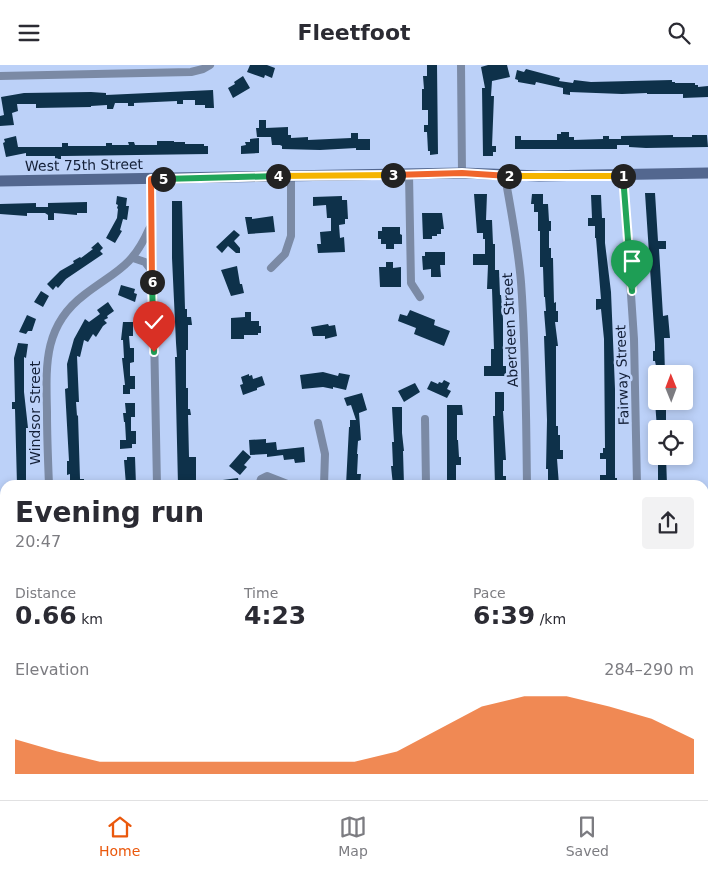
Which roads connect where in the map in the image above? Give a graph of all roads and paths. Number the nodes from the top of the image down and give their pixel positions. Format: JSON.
{"nodes":[{"id":1,"x":210,"y":65,"type":"edge"},
{"id":2,"x":461,"y":65,"type":"edge"},
{"id":3,"x":0,"y":76,"type":"edge"},
{"id":4,"x":462,"y":173,"type":"junction"},
{"id":5,"x":708,"y":173,"type":"edge"},
{"id":6,"x":409,"y":174,"type":"junction"},
{"id":7,"x":623,"y":175,"type":"junction"},
{"id":8,"x":290,"y":176,"type":"junction"},
{"id":9,"x":505,"y":176,"type":"junction"},
{"id":10,"x":151,"y":179,"type":"junction"},
{"id":11,"x":0,"y":181,"type":"edge"},
{"id":12,"x":151,"y":225,"type":"junction"},
{"id":13,"x":133,"y":258,"type":"junction"},
{"id":14,"x":272,"y":268,"type":"dead end"},
{"id":15,"x":152,"y":271,"type":"junction"},
{"id":16,"x":420,"y":297,"type":"dead end"},
{"id":17,"x":425,"y":419,"type":"dead end"},
{"id":18,"x":318,"y":423,"type":"dead end"},
{"id":19,"x":48,"y":480,"type":"edge"},
{"id":20,"x":157,"y":480,"type":"edge"},
{"id":21,"x":261,"y":480,"type":"edge"},
{"id":22,"x":277,"y":480,"type":"edge"},
{"id":23,"x":324,"y":480,"type":"edge"},
{"id":24,"x":426,"y":480,"type":"edge"},
{"id":25,"x":527,"y":480,"type":"edge"},
{"id":26,"x":637,"y":480,"type":"edge"}],
"edges":[{"from":1,"to":3,"type":"street"},
{"from":2,"to":4,"type":"street"},
{"from":4,"to":6,"type":"main road","name":"West 75th Street"},
{"from":4,"to":9,"type":"main road","name":"West 75th Street"},
{"from":5,"to":7,"type":"main road","name":"West 75th Street"},
{"from":6,"to":8,"type":"main road","name":"West 75th Street"},
{"from":6,"to":16,"type":"street"},
{"from":7,"to":9,"type":"main road","name":"West 75th Street"},
{"from":7,"to":26,"type":"street","name":"Fairway Street"},
{"from":8,"to":10,"type":"main road","name":"West 75th Street"},
{"from":8,"to":14,"type":"street"},
{"from":9,"to":25,"type":"street","name":"Aberdeen Street"},
{"from":10,"to":11,"type":"main road","name":"West 75th Street"},
{"from":10,"to":12,"type":"street"},
{"from":12,"to":13,"type":"street","name":"Windsor Street"},
{"from":12,"to":15,"type":"street"},
{"from":13,"to":15,"type":"street"},
{"from":13,"to":19,"type":"street","name":"Windsor Street"},
{"from":15,"to":20,"type":"street"},
{"from":17,"to":24,"type":"street"},
{"from":18,"to":23,"type":"street"},
{"from":21,"to":22,"type":"street"}]}
